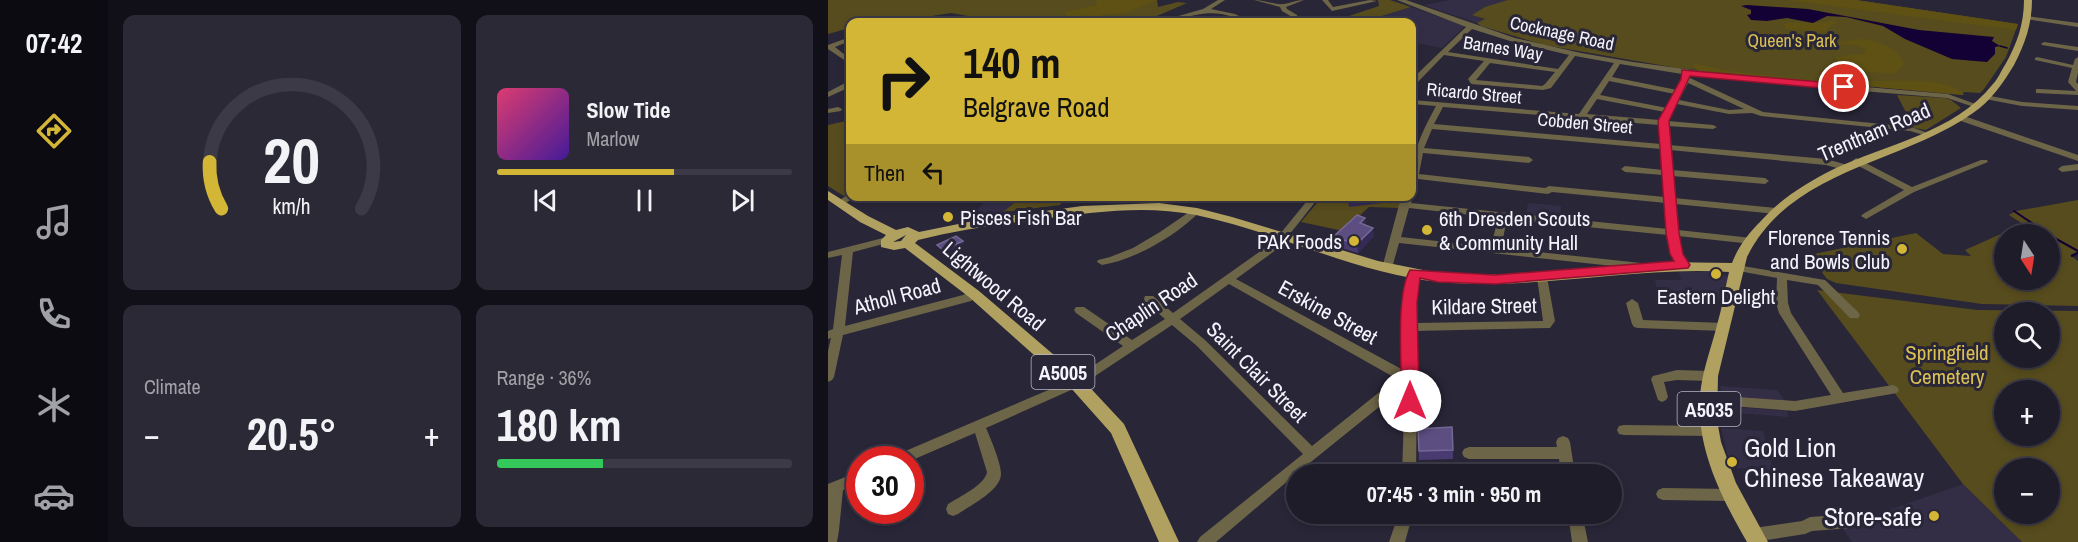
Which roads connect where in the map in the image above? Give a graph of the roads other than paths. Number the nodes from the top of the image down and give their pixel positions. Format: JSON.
{"nodes":[{"id":1,"x":1219,"y":0,"type":"edge"},
{"id":2,"x":1257,"y":0,"type":"edge"},
{"id":3,"x":1301,"y":0,"type":"edge"},
{"id":4,"x":1325,"y":0,"type":"edge"},
{"id":5,"x":1400,"y":0,"type":"edge"},
{"id":6,"x":2028,"y":0,"type":"edge"},
{"id":7,"x":1374,"y":1,"type":"edge"},
{"id":8,"x":1285,"y":6,"type":"junction"},
{"id":9,"x":1205,"y":10,"type":"junction"},
{"id":10,"x":1177,"y":18,"type":"edge"},
{"id":11,"x":1239,"y":18,"type":"edge"},
{"id":12,"x":1295,"y":18,"type":"edge"},
{"id":13,"x":2027,"y":18,"type":"junction"},
{"id":14,"x":2078,"y":25,"type":"edge"},
{"id":15,"x":1473,"y":26,"type":"junction"},
{"id":16,"x":846,"y":41,"type":"edge"},
{"id":17,"x":2044,"y":44,"type":"dead end"},
{"id":18,"x":2078,"y":49,"type":"edge"},
{"id":19,"x":1442,"y":53,"type":"junction"},
{"id":20,"x":1574,"y":53,"type":"junction"},
{"id":21,"x":2078,"y":58,"type":"edge"},
{"id":22,"x":846,"y":59,"type":"edge"},
{"id":23,"x":2037,"y":59,"type":"dead end"},
{"id":24,"x":1488,"y":61,"type":"junction"},
{"id":25,"x":1619,"y":61,"type":"junction"},
{"id":26,"x":1560,"y":71,"type":"junction"},
{"id":27,"x":2076,"y":72,"type":"edge"},
{"id":28,"x":1686,"y":76,"type":"junction"},
{"id":29,"x":1607,"y":78,"type":"junction"},
{"id":30,"x":1416,"y":79,"type":"edge"},
{"id":31,"x":846,"y":86,"type":"edge"},
{"id":32,"x":2039,"y":91,"type":"dead end"},
{"id":33,"x":2078,"y":91,"type":"edge"},
{"id":34,"x":828,"y":95,"type":"edge"},
{"id":35,"x":1595,"y":96,"type":"junction"},
{"id":36,"x":1676,"y":97,"type":"junction"},
{"id":37,"x":1988,"y":97,"type":"junction"},
{"id":38,"x":1416,"y":102,"type":"edge"},
{"id":39,"x":1440,"y":105,"type":"junction"},
{"id":40,"x":1977,"y":106,"type":"junction"},
{"id":41,"x":2078,"y":108,"type":"edge"},
{"id":42,"x":1669,"y":111,"type":"junction"},
{"id":43,"x":1751,"y":111,"type":"junction"},
{"id":44,"x":1581,"y":117,"type":"junction"},
{"id":45,"x":1961,"y":118,"type":"junction"},
{"id":46,"x":1664,"y":123,"type":"junction"},
{"id":47,"x":1430,"y":126,"type":"junction"},
{"id":48,"x":1713,"y":127,"type":"dead end"},
{"id":49,"x":1930,"y":135,"type":"junction"},
{"id":50,"x":1666,"y":147,"type":"junction"},
{"id":51,"x":1421,"y":150,"type":"junction"},
{"id":52,"x":1525,"y":158,"type":"dead end"},
{"id":53,"x":2078,"y":158,"type":"edge"},
{"id":54,"x":1856,"y":161,"type":"junction"},
{"id":55,"x":1984,"y":162,"type":"dead end"},
{"id":56,"x":1844,"y":167,"type":"junction"},
{"id":57,"x":2078,"y":167,"type":"edge"},
{"id":58,"x":1630,"y":168,"type":"dead end"},
{"id":59,"x":1416,"y":169,"type":"edge"},
{"id":60,"x":2062,"y":169,"type":"dead end"},
{"id":61,"x":1669,"y":172,"type":"junction"},
{"id":62,"x":1416,"y":181,"type":"edge"},
{"id":63,"x":1765,"y":181,"type":"dead end"},
{"id":64,"x":1911,"y":190,"type":"junction"},
{"id":65,"x":828,"y":195,"type":"edge"},
{"id":66,"x":846,"y":200,"type":"edge"},
{"id":67,"x":1312,"y":201,"type":"edge"},
{"id":68,"x":1406,"y":201,"type":"edge"},
{"id":69,"x":1671,"y":201,"type":"junction"},
{"id":70,"x":840,"y":203,"type":"junction"},
{"id":71,"x":1196,"y":211,"type":"junction"},
{"id":72,"x":1776,"y":211,"type":"junction"},
{"id":73,"x":1503,"y":215,"type":"junction"},
{"id":74,"x":1866,"y":216,"type":"dead end"},
{"id":75,"x":1396,"y":233,"type":"junction"},
{"id":76,"x":1673,"y":233,"type":"junction"},
{"id":77,"x":1285,"y":237,"type":"junction"},
{"id":78,"x":900,"y":239,"type":"junction"},
{"id":79,"x":1741,"y":243,"type":"junction"},
{"id":80,"x":1496,"y":249,"type":"junction"},
{"id":81,"x":848,"y":250,"type":"junction"},
{"id":82,"x":828,"y":255,"type":"edge"},
{"id":83,"x":1101,"y":262,"type":"dead end"},
{"id":84,"x":1686,"y":265,"type":"junction"},
{"id":85,"x":1651,"y":267,"type":"junction"},
{"id":86,"x":1387,"y":268,"type":"junction"},
{"id":87,"x":1737,"y":268,"type":"junction"},
{"id":88,"x":1414,"y":273,"type":"junction"},
{"id":89,"x":1777,"y":274,"type":"junction"},
{"id":90,"x":1542,"y":277,"type":"junction"},
{"id":91,"x":1228,"y":279,"type":"junction"},
{"id":92,"x":974,"y":294,"type":"junction"},
{"id":93,"x":1149,"y":299,"type":"dead end"},
{"id":94,"x":1632,"y":303,"type":"dead end"},
{"id":95,"x":1080,"y":310,"type":"dead end"},
{"id":96,"x":1854,"y":315,"type":"dead end"},
{"id":97,"x":1174,"y":318,"type":"junction"},
{"id":98,"x":1409,"y":327,"type":"junction"},
{"id":99,"x":1724,"y":327,"type":"junction"},
{"id":100,"x":833,"y":333,"type":"edge"},
{"id":101,"x":1131,"y":346,"type":"junction"},
{"id":102,"x":1710,"y":376,"type":"junction"},
{"id":103,"x":828,"y":377,"type":"edge"},
{"id":104,"x":1411,"y":378,"type":"junction"},
{"id":105,"x":1076,"y":383,"type":"junction"},
{"id":106,"x":1893,"y":390,"type":"dead end"},
{"id":107,"x":1662,"y":397,"type":"dead end"},
{"id":108,"x":1839,"y":398,"type":"junction"},
{"id":109,"x":1708,"y":400,"type":"junction"},
{"id":110,"x":980,"y":425,"type":"junction"},
{"id":111,"x":1624,"y":430,"type":"dead end"},
{"id":112,"x":1710,"y":431,"type":"junction"},
{"id":113,"x":924,"y":449,"type":"edge"},
{"id":114,"x":1469,"y":453,"type":"dead end"},
{"id":115,"x":1312,"y":454,"type":"junction"},
{"id":116,"x":1409,"y":464,"type":"edge"},
{"id":117,"x":1567,"y":464,"type":"edge"},
{"id":118,"x":846,"y":483,"type":"edge"},
{"id":119,"x":832,"y":489,"type":"edge"},
{"id":120,"x":1663,"y":495,"type":"dead end"},
{"id":121,"x":1732,"y":495,"type":"junction"},
{"id":122,"x":953,"y":508,"type":"dead end"},
{"id":123,"x":1852,"y":521,"type":"dead end"},
{"id":124,"x":1403,"y":524,"type":"edge"},
{"id":125,"x":1577,"y":524,"type":"edge"},
{"id":126,"x":1756,"y":538,"type":"edge"},
{"id":127,"x":829,"y":542,"type":"edge"},
{"id":128,"x":1169,"y":542,"type":"edge"},
{"id":129,"x":1205,"y":542,"type":"edge"},
{"id":130,"x":1397,"y":542,"type":"edge"},
{"id":131,"x":1580,"y":542,"type":"edge"}],
"edges":[{"from":1,"to":9,"type":"street"},
{"from":2,"to":8,"type":"street"},
{"from":3,"to":8,"type":"street"},
{"from":4,"to":7,"type":"street"},
{"from":5,"to":15,"type":"street","name":"Cocknage Road"},
{"from":6,"to":13,"type":"main road","name":"Trentham Road","number":"A5035"},
{"from":8,"to":12,"type":"street"},
{"from":9,"to":10,"type":"street"},
{"from":9,"to":11,"type":"street"},
{"from":13,"to":14,"type":"street"},
{"from":13,"to":37,"type":"main road","name":"Trentham Road","number":"A5035"},
{"from":15,"to":19,"type":"street"},
{"from":15,"to":20,"type":"street","name":"Cocknage Road"},
{"from":16,"to":22,"type":"street"},
{"from":17,"to":18,"type":"street"},
{"from":19,"to":24,"type":"street","name":"Barnes Way"},
{"from":19,"to":30,"type":"street"},
{"from":20,"to":25,"type":"street","name":"Cocknage Road"},
{"from":20,"to":26,"type":"street"},
{"from":21,"to":27,"type":"street"},
{"from":23,"to":27,"type":"street"},
{"from":24,"to":26,"type":"street","name":"Barnes Way"},
{"from":24,"to":26,"type":"street"},
{"from":25,"to":28,"type":"street","name":"Cocknage Road"},
{"from":25,"to":29,"type":"street"},
{"from":27,"to":33,"type":"street"},
{"from":28,"to":36,"type":"street"},
{"from":28,"to":40,"type":"street"},
{"from":28,"to":43,"type":"street","name":"Cocknage Road"},
{"from":29,"to":35,"type":"street"},
{"from":29,"to":36,"type":"street"},
{"from":31,"to":34,"type":"street"},
{"from":32,"to":33,"type":"street"},
{"from":35,"to":42,"type":"street"},
{"from":35,"to":44,"type":"street"},
{"from":36,"to":42,"type":"street"},
{"from":36,"to":43,"type":"street"},
{"from":37,"to":40,"type":"main road","name":"Trentham Road","number":"A5035"},
{"from":37,"to":41,"type":"street"},
{"from":38,"to":39,"type":"street","name":"Ricardo Street"},
{"from":39,"to":44,"type":"street","name":"Ricardo Street"},
{"from":39,"to":47,"type":"street"},
{"from":40,"to":45,"type":"main road","name":"Trentham Road","number":"A5035"},
{"from":42,"to":46,"type":"street"},
{"from":43,"to":49,"type":"street"},
{"from":44,"to":46,"type":"street","name":"Ricardo Street"},
{"from":45,"to":49,"type":"main road","name":"Trentham Road","number":"A5035"},
{"from":45,"to":53,"type":"street"},
{"from":46,"to":48,"type":"street","name":"Ricardo Street"},
{"from":46,"to":50,"type":"street"},
{"from":47,"to":50,"type":"street","name":"Cobden Street"},
{"from":47,"to":51,"type":"street"},
{"from":49,"to":54,"type":"main road","name":"Trentham Road","number":"A5035"},
{"from":50,"to":56,"type":"street","name":"Cobden Street"},
{"from":50,"to":61,"type":"street"},
{"from":51,"to":52,"type":"street"},
{"from":51,"to":59,"type":"street"},
{"from":54,"to":56,"type":"main road","name":"Trentham Road","number":"A5035"},
{"from":54,"to":64,"type":"street"},
{"from":55,"to":64,"type":"street"},
{"from":56,"to":72,"type":"main road","name":"Trentham Road","number":"A5035"},
{"from":57,"to":60,"type":"street"},
{"from":58,"to":61,"type":"street"},
{"from":61,"to":63,"type":"street"},
{"from":61,"to":69,"type":"street"},
{"from":62,"to":69,"type":"street"},
{"from":64,"to":74,"type":"street"},
{"from":65,"to":70,"type":"main road","name":"Lightwood Road","number":"A5005"},
{"from":66,"to":70,"type":"street"},
{"from":67,"to":77,"type":"street","name":"Chaplin Road"},
{"from":68,"to":73,"type":"street"},
{"from":68,"to":75,"type":"street"},
{"from":69,"to":72,"type":"street"},
{"from":69,"to":76,"type":"street"},
{"from":70,"to":78,"type":"main road","name":"Lightwood Road","number":"A5005"},
{"from":71,"to":77,"type":"main road"},
{"from":71,"to":78,"type":"main road"},
{"from":71,"to":83,"type":"street"},
{"from":72,"to":79,"type":"main road","name":"Trentham Road","number":"A5035"},
{"from":73,"to":76,"type":"street"},
{"from":73,"to":80,"type":"street"},
{"from":75,"to":80,"type":"street"},
{"from":75,"to":86,"type":"street"},
{"from":76,"to":79,"type":"street"},
{"from":76,"to":84,"type":"street"},
{"from":77,"to":86,"type":"main road"},
{"from":77,"to":91,"type":"street","name":"Chaplin Road"},
{"from":78,"to":81,"type":"street"},
{"from":78,"to":92,"type":"main road","name":"Lightwood Road","number":"A5005"},
{"from":79,"to":84,"type":"main road"},
{"from":79,"to":87,"type":"main road","name":"Trentham Road","number":"A5035"},
{"from":80,"to":85,"type":"street"},
{"from":81,"to":82,"type":"street"},
{"from":81,"to":100,"type":"street"},
{"from":84,"to":85,"type":"main road"},
{"from":84,"to":87,"type":"main road"},
{"from":85,"to":90,"type":"main road"},
{"from":86,"to":88,"type":"main road"},
{"from":87,"to":89,"type":"street"},
{"from":87,"to":99,"type":"main road","name":"Trentham Road","number":"A5035"},
{"from":88,"to":90,"type":"main road"},
{"from":88,"to":98,"type":"street"},
{"from":89,"to":96,"type":"street"},
{"from":89,"to":108,"type":"street"},
{"from":90,"to":98,"type":"street","name":"Kildare Street"},
{"from":91,"to":97,"type":"street","name":"Chaplin Road"},
{"from":91,"to":104,"type":"street","name":"Erskine Street"},
{"from":92,"to":100,"type":"street","name":"Atholl Road"},
{"from":92,"to":105,"type":"main road","name":"Lightwood Road","number":"A5005"},
{"from":93,"to":97,"type":"street","name":"Saint Clair Street"},
{"from":94,"to":99,"type":"street"},
{"from":95,"to":101,"type":"street"},
{"from":97,"to":101,"type":"street","name":"Chaplin Road"},
{"from":97,"to":115,"type":"street","name":"Saint Clair Street"},
{"from":98,"to":104,"type":"street"},
{"from":99,"to":102,"type":"main road","name":"Trentham Road","number":"A5035"},
{"from":100,"to":103,"type":"street"},
{"from":101,"to":105,"type":"street","name":"Chaplin Road"},
{"from":102,"to":107,"type":"street"},
{"from":102,"to":109,"type":"main road","name":"Trentham Road","number":"A5035"},
{"from":104,"to":115,"type":"street"},
{"from":104,"to":116,"type":"street"},
{"from":105,"to":110,"type":"street","name":"Chaplin Road"},
{"from":105,"to":128,"type":"main road","name":"Lightwood Road","number":"A5005"},
{"from":106,"to":108,"type":"street"},
{"from":108,"to":109,"type":"street"},
{"from":109,"to":112,"type":"main road","name":"Trentham Road","number":"A5035"},
{"from":110,"to":113,"type":"street","name":"Chaplin Road"},
{"from":110,"to":122,"type":"street"},
{"from":111,"to":112,"type":"street"},
{"from":112,"to":121,"type":"main road","name":"Trentham Road","number":"A5035"},
{"from":114,"to":117,"type":"street"},
{"from":115,"to":129,"type":"street"},
{"from":118,"to":119,"type":"street"},
{"from":119,"to":127,"type":"street"},
{"from":120,"to":121,"type":"street"},
{"from":121,"to":126,"type":"main road","name":"Trentham Road","number":"A5035"},
{"from":123,"to":126,"type":"street"},
{"from":124,"to":130,"type":"street"},
{"from":125,"to":131,"type":"street"}]}
